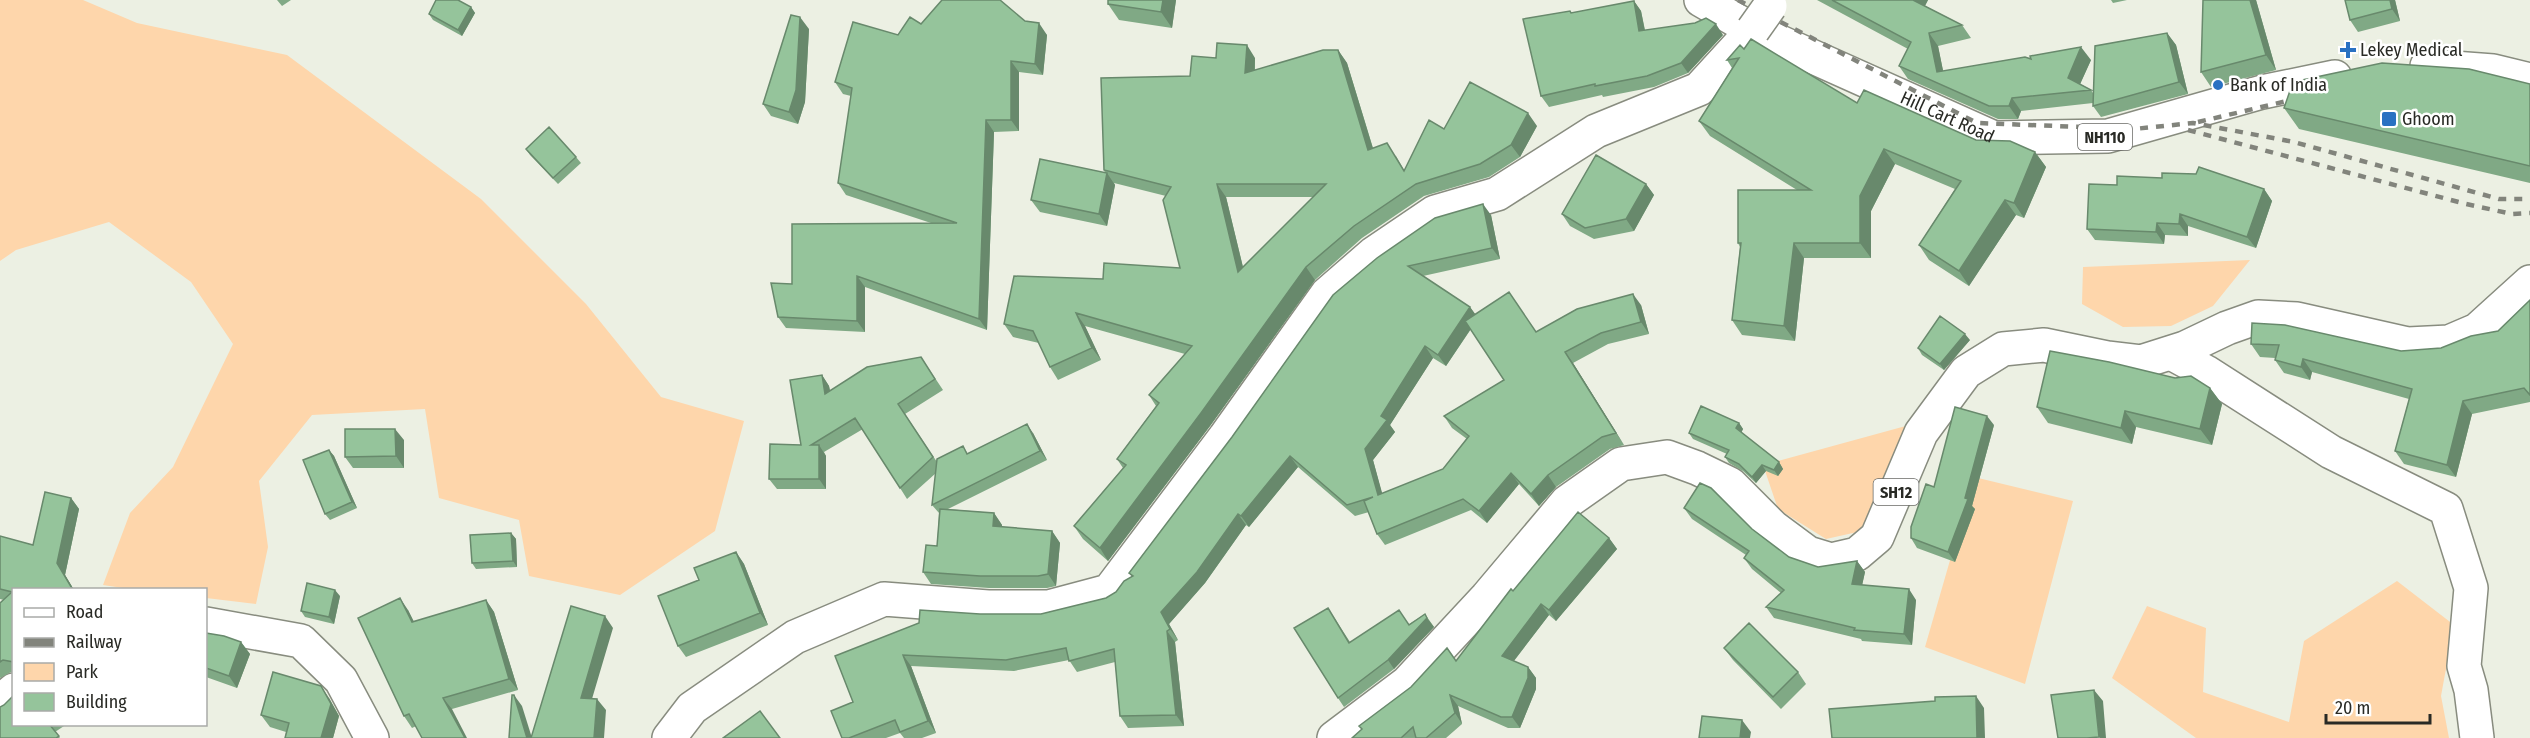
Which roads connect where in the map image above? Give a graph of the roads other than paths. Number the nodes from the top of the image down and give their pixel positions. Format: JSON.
{"nodes":[{"id":1,"x":1701,"y":0,"type":"edge"},
{"id":2,"x":1766,"y":12,"type":"edge"},
{"id":3,"x":2395,"y":64,"type":"edge"},
{"id":4,"x":2362,"y":71,"type":"edge"},
{"id":5,"x":2530,"y":80,"type":"edge"},
{"id":6,"x":2530,"y":282,"type":"edge"},
{"id":7,"x":2171,"y":353,"type":"junction"},
{"id":8,"x":207,"y":624,"type":"edge"},
{"id":9,"x":12,"y":692,"type":"edge"},
{"id":10,"x":0,"y":702,"type":"edge"},
{"id":11,"x":372,"y":738,"type":"edge"},
{"id":12,"x":669,"y":738,"type":"edge"},
{"id":13,"x":1334,"y":738,"type":"edge"},
{"id":14,"x":2477,"y":738,"type":"edge"}],
"edges":[{"from":1,"to":2,"type":"main road","name":"Hill Cart Road","number":"NH110"},
{"from":2,"to":4,"type":"main road","name":"Hill Cart Road","number":"NH110"},
{"from":2,"to":12,"type":"main road"},
{"from":3,"to":5,"type":"main road"},
{"from":6,"to":7,"type":"main road","number":"SH12"},
{"from":7,"to":13,"type":"main road","number":"SH12"},
{"from":7,"to":14,"type":"main road"},
{"from":8,"to":11,"type":"main road"},
{"from":9,"to":10,"type":"main road"}]}
